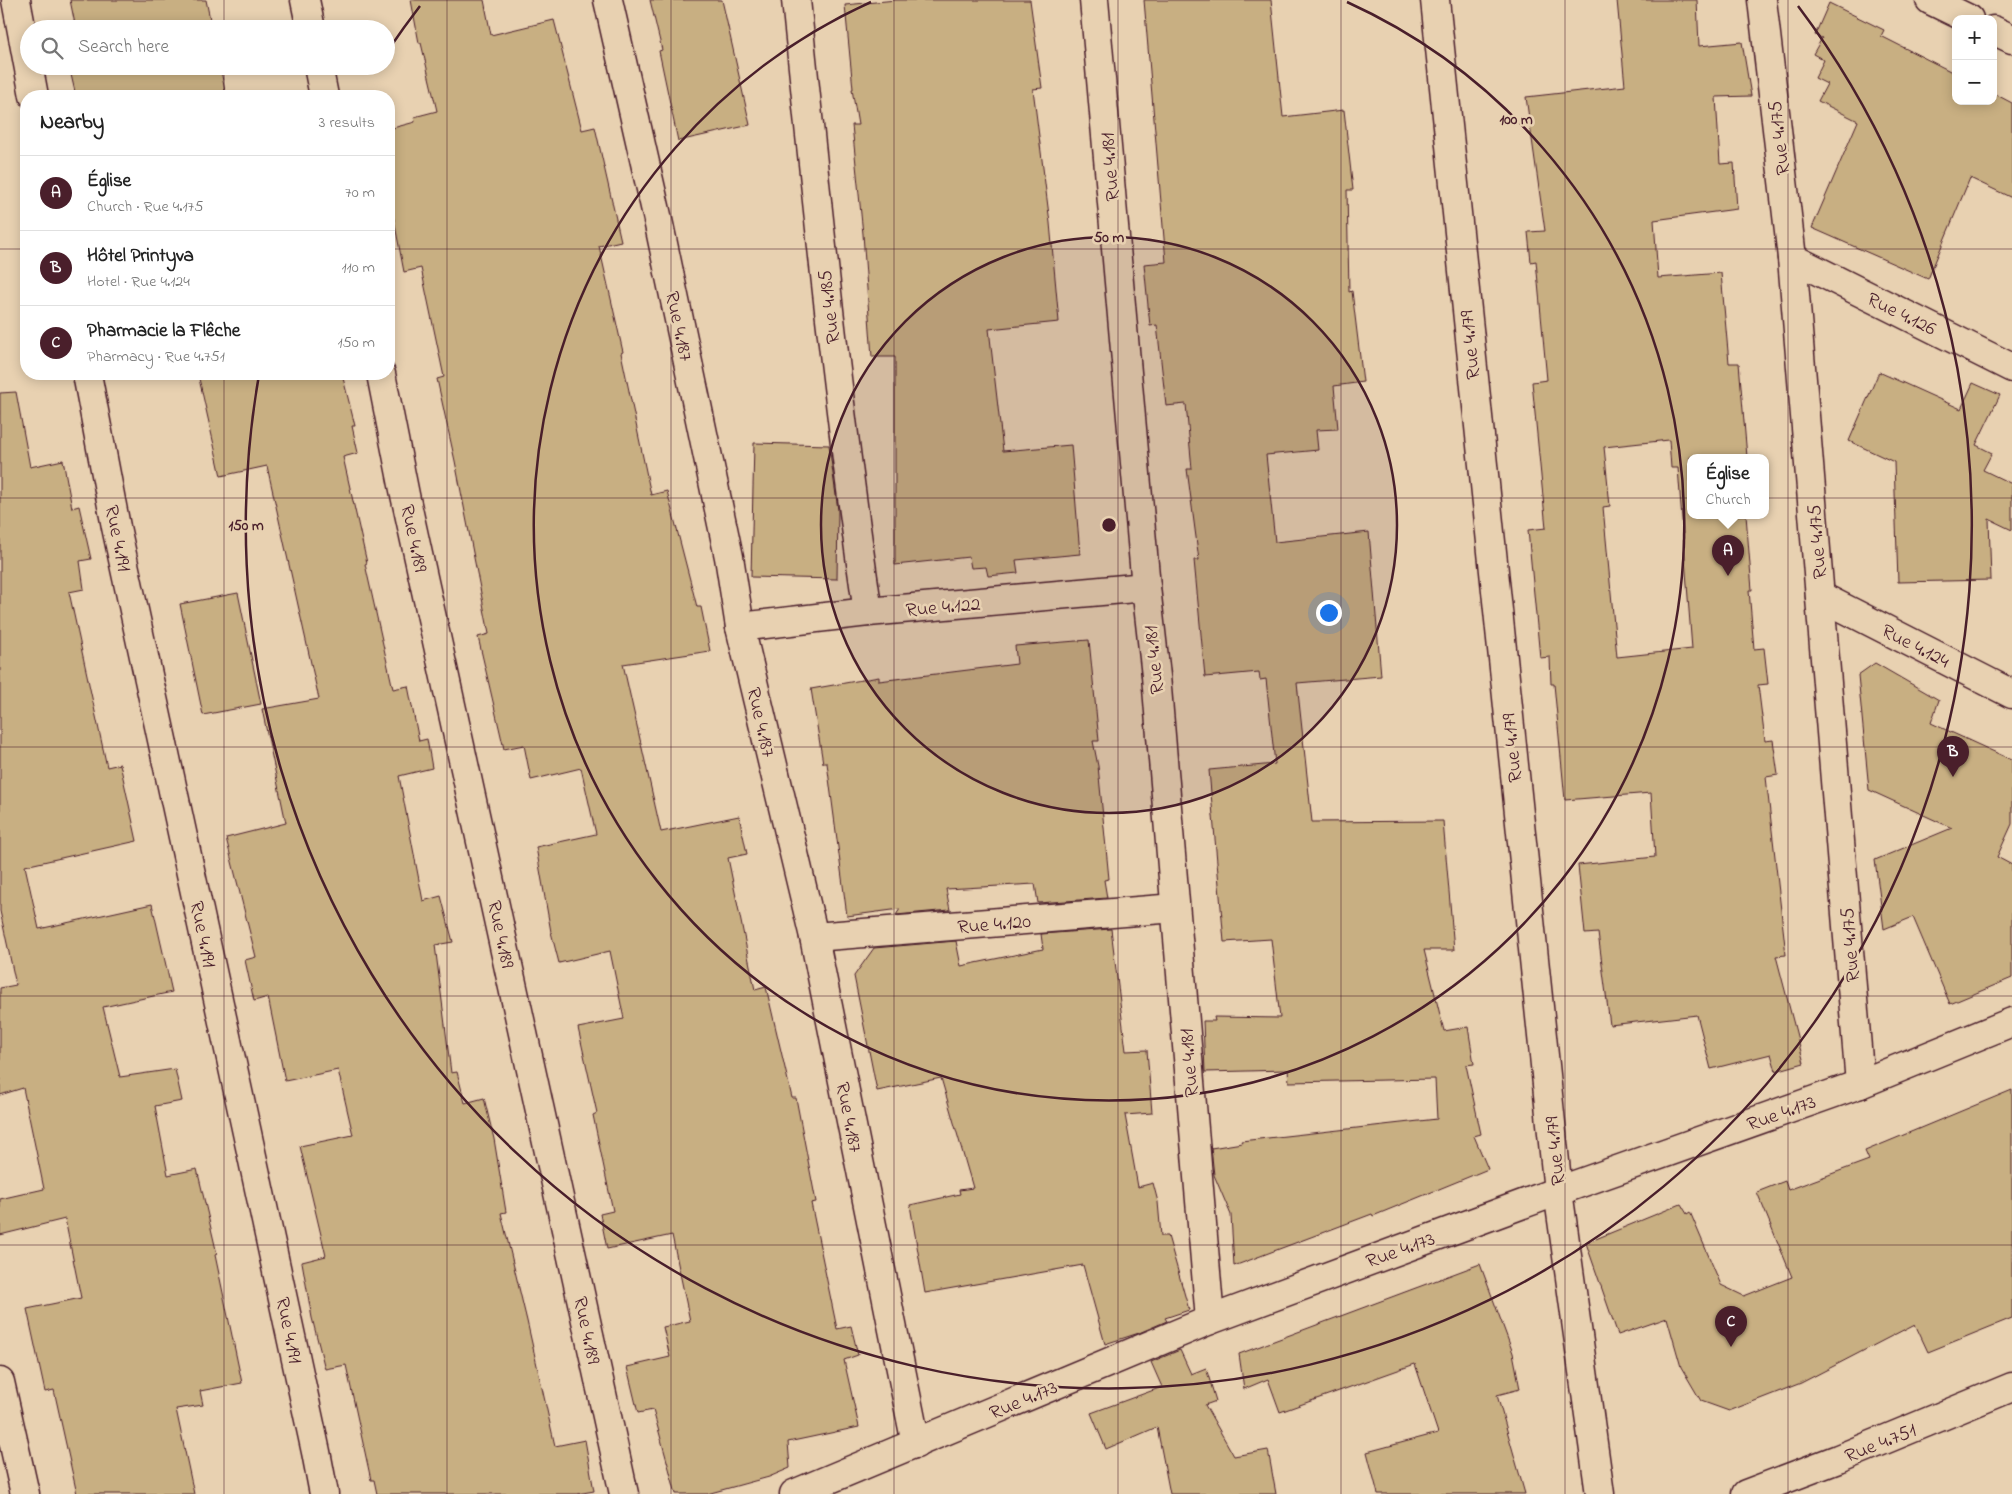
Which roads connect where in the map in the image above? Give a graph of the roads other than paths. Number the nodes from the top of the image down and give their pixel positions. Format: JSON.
{"nodes":[{"id":1,"x":16,"y":0,"type":"edge"},
{"id":2,"x":305,"y":0,"type":"edge"},
{"id":3,"x":608,"y":0,"type":"edge"},
{"id":4,"x":796,"y":0,"type":"edge"},
{"id":5,"x":1094,"y":0,"type":"edge"},
{"id":6,"x":1435,"y":0,"type":"edge"},
{"id":7,"x":1762,"y":0,"type":"edge"},
{"id":8,"x":1930,"y":0,"type":"edge"},
{"id":9,"x":1961,"y":15,"type":"edge"},
{"id":10,"x":309,"y":20,"type":"edge"},
{"id":11,"x":20,"y":21,"type":"edge"},
{"id":12,"x":1997,"y":32,"type":"edge"},
{"id":13,"x":2012,"y":39,"type":"edge"},
{"id":14,"x":30,"y":75,"type":"edge"},
{"id":15,"x":320,"y":75,"type":"edge"},
{"id":16,"x":33,"y":90,"type":"edge"},
{"id":17,"x":323,"y":90,"type":"edge"},
{"id":18,"x":1792,"y":258,"type":"junction"},
{"id":19,"x":2012,"y":368,"type":"edge"},
{"id":20,"x":88,"y":380,"type":"edge"},
{"id":21,"x":382,"y":380,"type":"edge"},
{"id":22,"x":1146,"y":587,"type":"junction"},
{"id":23,"x":1820,"y":596,"type":"junction"},
{"id":24,"x":868,"y":612,"type":"junction"},
{"id":25,"x":740,"y":628,"type":"junction"},
{"id":26,"x":2012,"y":694,"type":"edge"},
{"id":27,"x":1175,"y":908,"type":"junction"},
{"id":28,"x":814,"y":938,"type":"junction"},
{"id":29,"x":2012,"y":1022,"type":"edge"},
{"id":30,"x":1860,"y":1084,"type":"junction"},
{"id":31,"x":1558,"y":1191,"type":"junction"},
{"id":32,"x":1210,"y":1320,"type":"junction"},
{"id":33,"x":0,"y":1382,"type":"edge"},
{"id":34,"x":2012,"y":1387,"type":"edge"},
{"id":35,"x":916,"y":1444,"type":"junction"},
{"id":36,"x":25,"y":1494,"type":"edge"},
{"id":37,"x":324,"y":1494,"type":"edge"},
{"id":38,"x":624,"y":1494,"type":"edge"},
{"id":39,"x":794,"y":1494,"type":"edge"},
{"id":40,"x":1600,"y":1494,"type":"edge"},
{"id":41,"x":1746,"y":1494,"type":"edge"}],
"edges":[{"from":1,"to":11,"type":"street"},
{"from":2,"to":10,"type":"street"},
{"from":3,"to":25,"type":"street","name":"Rue 4.187"},
{"from":4,"to":24,"type":"street","name":"Rue 4.185"},
{"from":5,"to":22,"type":"street","name":"Rue 4.181"},
{"from":6,"to":31,"type":"street","name":"Rue 4.179"},
{"from":7,"to":18,"type":"street","name":"Rue 4.175"},
{"from":8,"to":9,"type":"street"},
{"from":12,"to":13,"type":"street"},
{"from":14,"to":16,"type":"street"},
{"from":15,"to":17,"type":"street"},
{"from":18,"to":19,"type":"street","name":"Rue 4.126"},
{"from":18,"to":23,"type":"street","name":"Rue 4.175"},
{"from":20,"to":37,"type":"street","name":"Rue 4.191"},
{"from":21,"to":38,"type":"street","name":"Rue 4.189"},
{"from":22,"to":24,"type":"street","name":"Rue 4.122"},
{"from":22,"to":27,"type":"street","name":"Rue 4.181"},
{"from":23,"to":26,"type":"street","name":"Rue 4.124"},
{"from":23,"to":30,"type":"street","name":"Rue 4.175"},
{"from":24,"to":25,"type":"street","name":"Rue 4.122"},
{"from":25,"to":28,"type":"street","name":"Rue 4.187"},
{"from":27,"to":28,"type":"street","name":"Rue 4.120"},
{"from":27,"to":32,"type":"street","name":"Rue 4.181"},
{"from":28,"to":35,"type":"street","name":"Rue 4.187"},
{"from":29,"to":30,"type":"street","name":"Rue 4.173"},
{"from":30,"to":31,"type":"street","name":"Rue 4.173"},
{"from":31,"to":32,"type":"street","name":"Rue 4.173"},
{"from":31,"to":40,"type":"street","name":"Rue 4.179"},
{"from":32,"to":35,"type":"street","name":"Rue 4.173"},
{"from":33,"to":36,"type":"street"},
{"from":34,"to":41,"type":"street","name":"Rue 4.751"},
{"from":35,"to":39,"type":"street","name":"Rue 4.173"}]}
